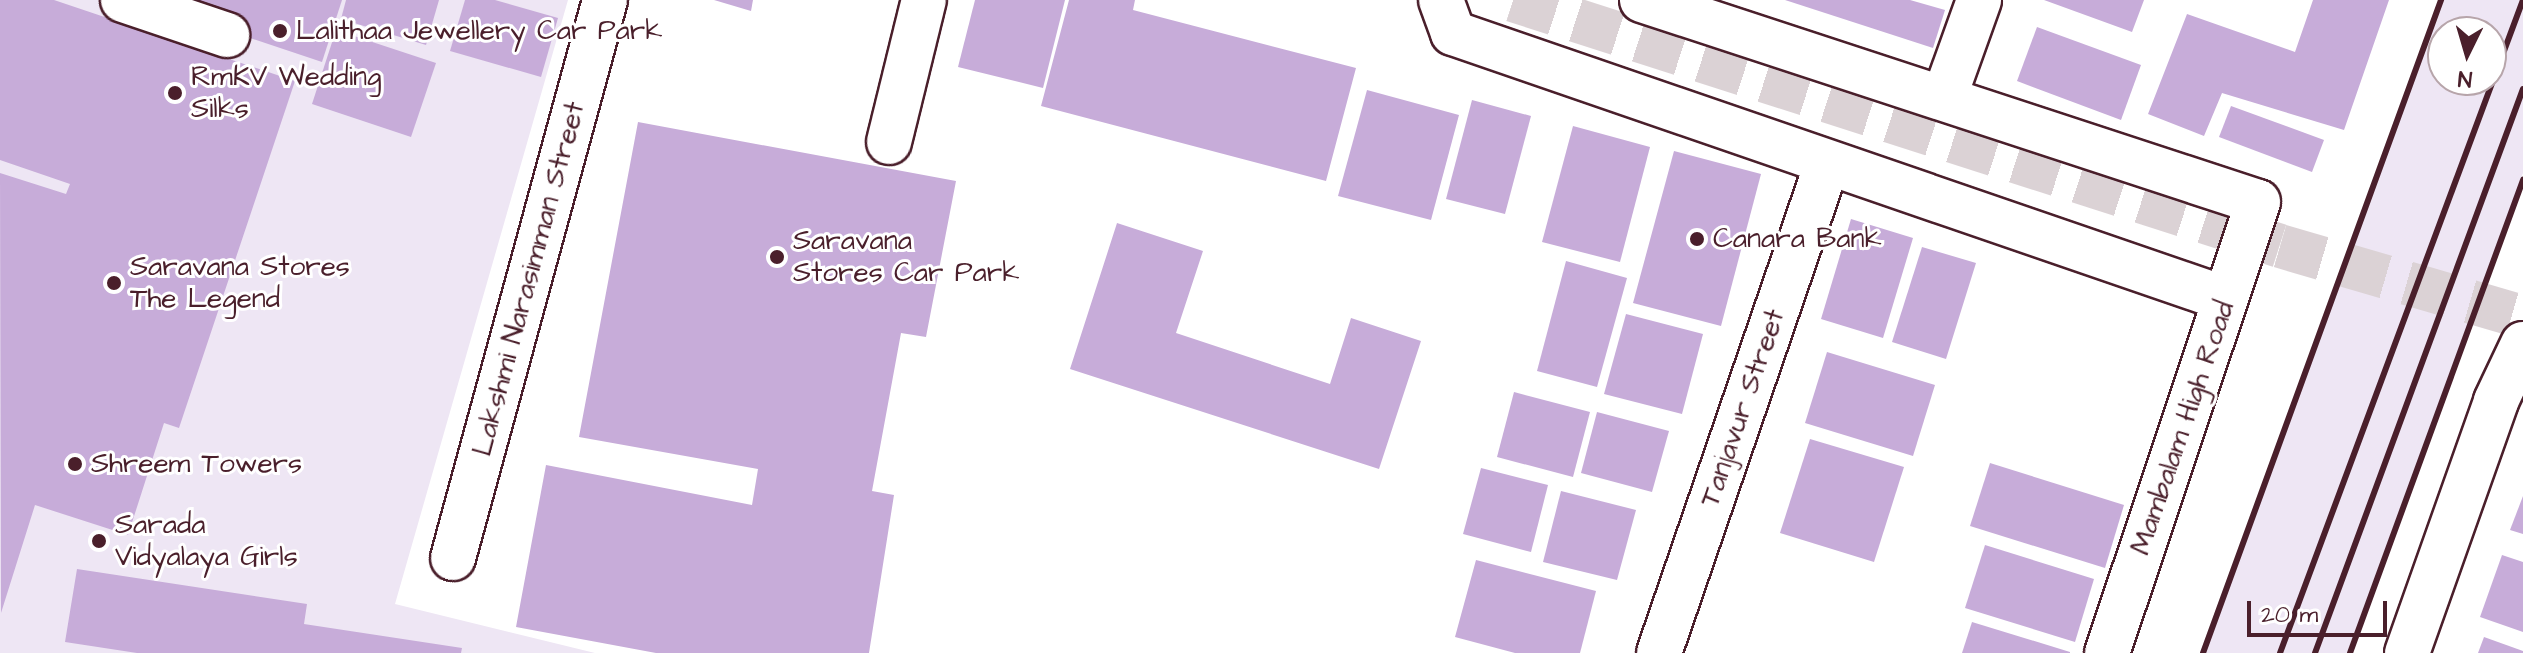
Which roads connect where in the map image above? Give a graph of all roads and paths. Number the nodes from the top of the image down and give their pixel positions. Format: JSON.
{"nodes":[{"id":1,"x":123,"y":0,"type":"edge"},
{"id":2,"x":605,"y":0,"type":"edge"},
{"id":3,"x":924,"y":0,"type":"edge"},
{"id":4,"x":1441,"y":0,"type":"edge"},
{"id":5,"x":1642,"y":0,"type":"edge"},
{"id":6,"x":1979,"y":0,"type":"edge"},
{"id":7,"x":227,"y":35,"type":"dead end"},
{"id":8,"x":1944,"y":98,"type":"junction"},
{"id":9,"x":889,"y":142,"type":"dead end"},
{"id":10,"x":1827,"y":164,"type":"junction"},
{"id":11,"x":2226,"y":299,"type":"junction"},
{"id":12,"x":2523,"y":344,"type":"edge"},
{"id":13,"x":2510,"y":397,"type":"edge"},
{"id":14,"x":453,"y":558,"type":"dead end"},
{"id":15,"x":1659,"y":653,"type":"edge"},
{"id":16,"x":2107,"y":653,"type":"edge"},
{"id":17,"x":2407,"y":653,"type":"edge"}],
"edges":[{"from":1,"to":7,"type":"street"},
{"from":2,"to":14,"type":"street","name":"Lakshmi Narasimman Street"},
{"from":3,"to":9,"type":"street"},
{"from":4,"to":10,"type":"street"},
{"from":5,"to":8,"type":"street"},
{"from":6,"to":8,"type":"street"},
{"from":8,"to":11,"type":"street","name":"Mambalam High Road"},
{"from":10,"to":11,"type":"street"},
{"from":10,"to":15,"type":"street","name":"Tanjavur Street"},
{"from":11,"to":16,"type":"street","name":"Mambalam High Road"},
{"from":12,"to":13,"type":"street"},
{"from":13,"to":17,"type":"street"}]}
